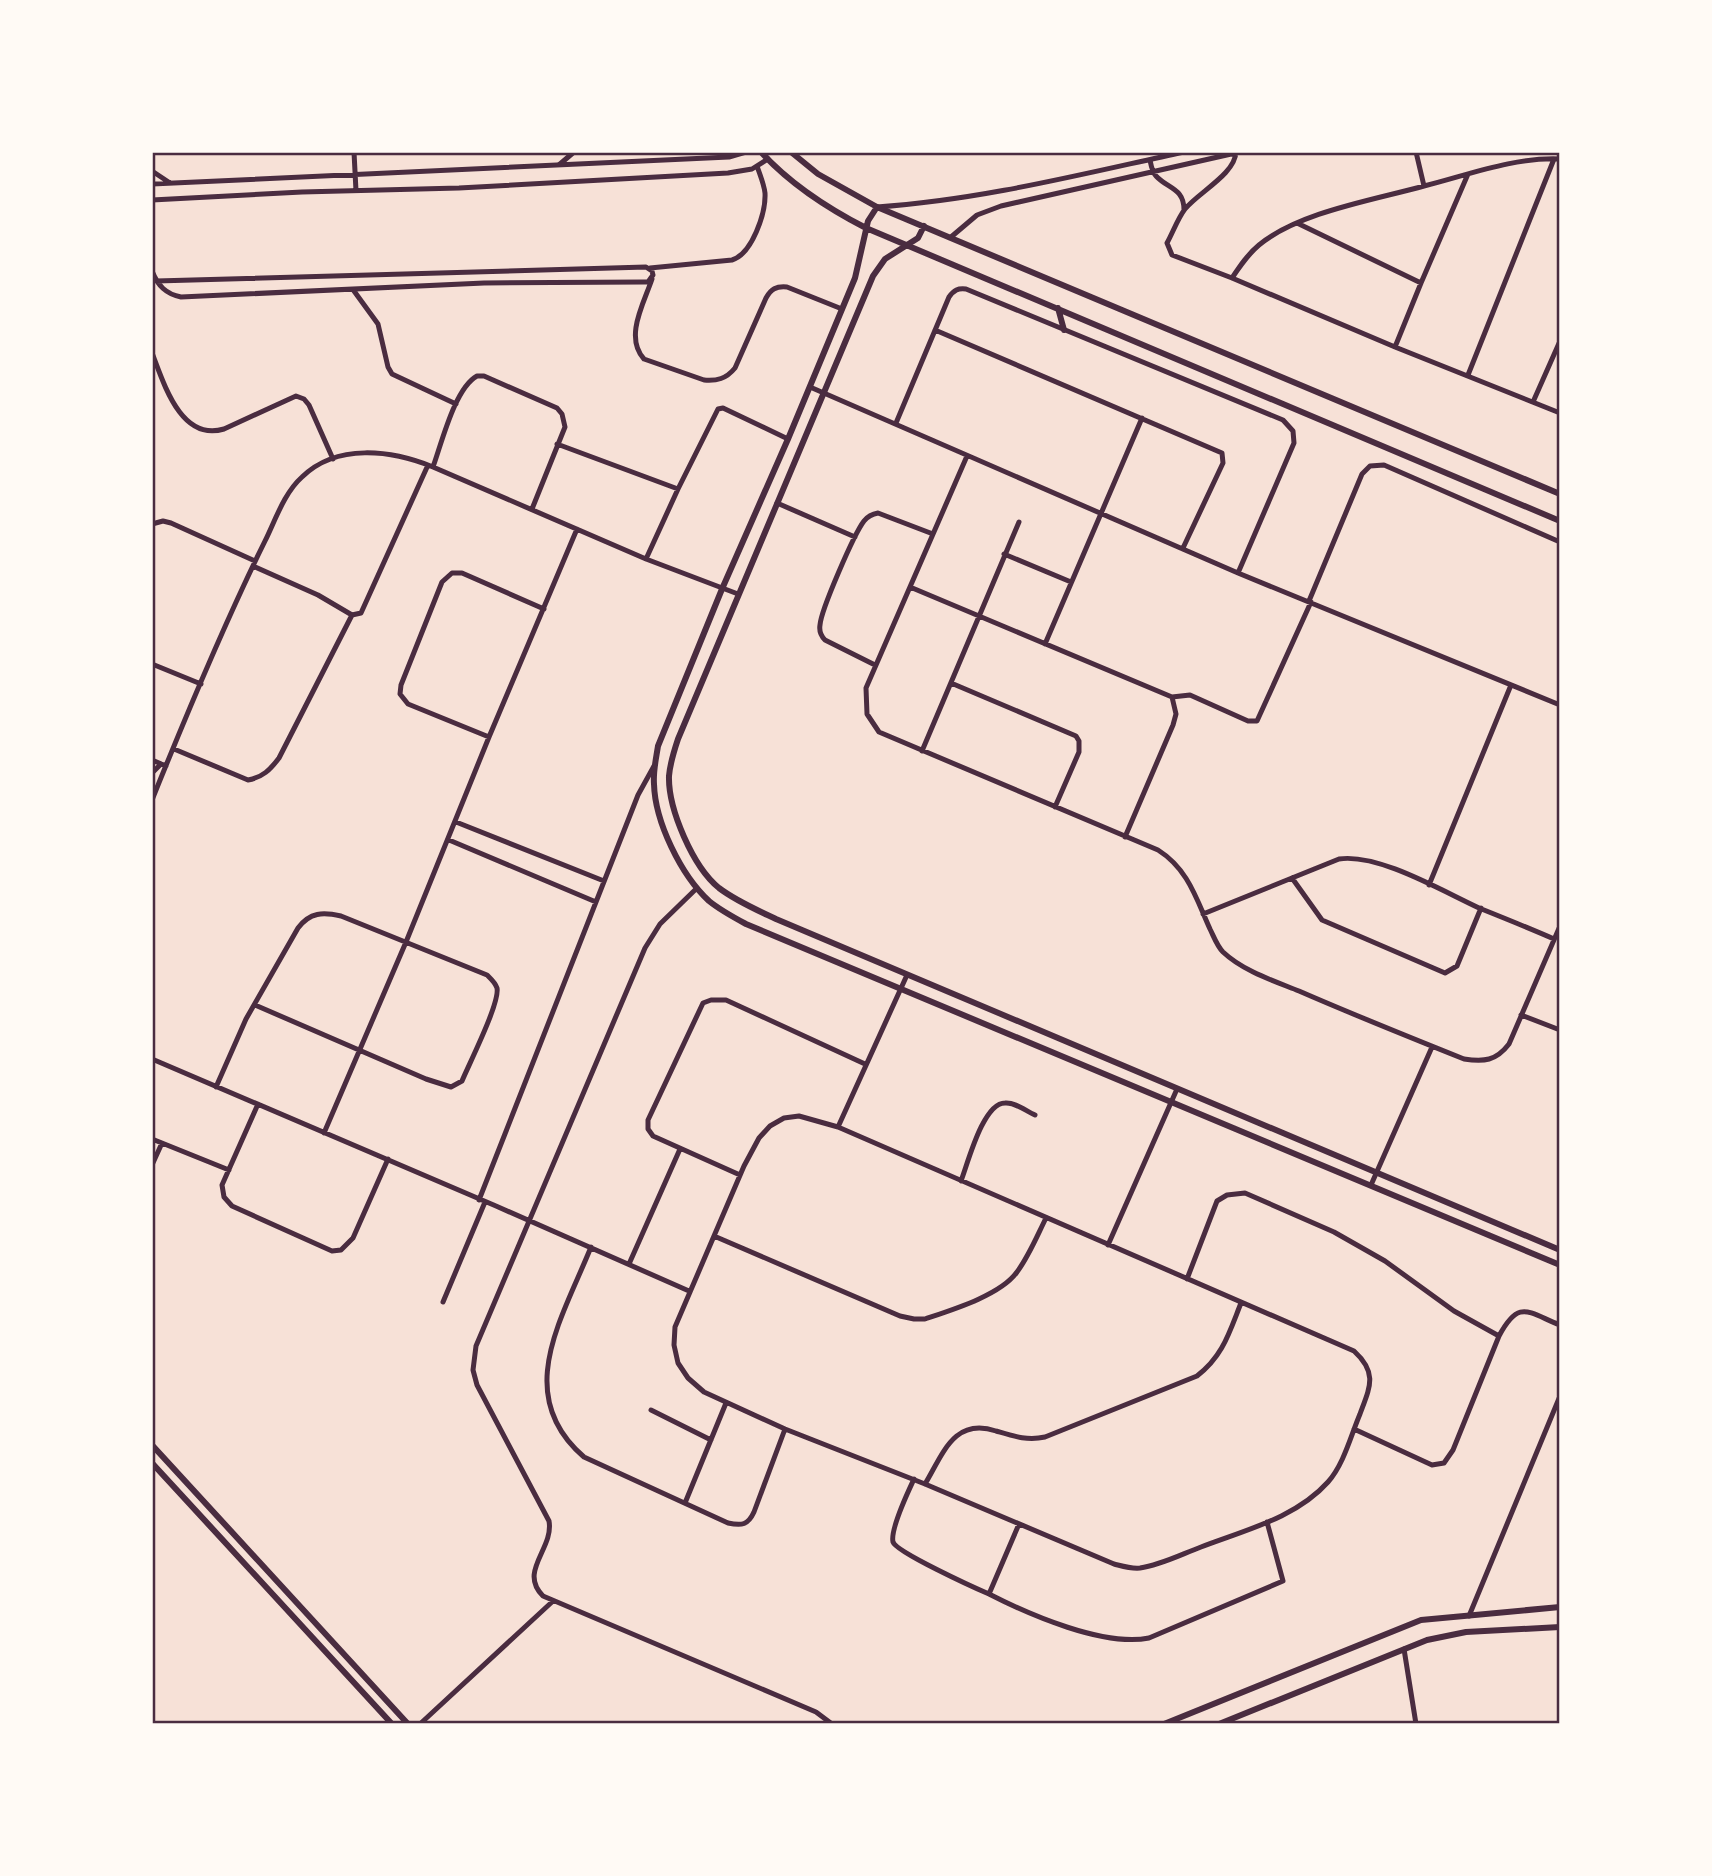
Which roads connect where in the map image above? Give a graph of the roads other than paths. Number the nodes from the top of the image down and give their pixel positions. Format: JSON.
{"nodes":[{"id":1,"x":354,"y":152,"type":"edge"},
{"id":2,"x":573,"y":152,"type":"edge"},
{"id":3,"x":746,"y":152,"type":"edge"},
{"id":4,"x":761,"y":152,"type":"edge"},
{"id":5,"x":791,"y":152,"type":"edge"},
{"id":6,"x":1184,"y":152,"type":"edge"},
{"id":7,"x":1416,"y":152,"type":"edge"},
{"id":8,"x":1237,"y":153,"type":"edge"},
{"id":9,"x":768,"y":159,"type":"junction"},
{"id":10,"x":1557,"y":159,"type":"edge"},
{"id":11,"x":1150,"y":160,"type":"junction"},
{"id":12,"x":560,"y":164,"type":"junction"},
{"id":13,"x":757,"y":166,"type":"junction"},
{"id":14,"x":152,"y":171,"type":"edge"},
{"id":15,"x":1154,"y":172,"type":"junction"},
{"id":16,"x":1468,"y":174,"type":"junction"},
{"id":17,"x":355,"y":175,"type":"junction"},
{"id":18,"x":302,"y":177,"type":"junction"},
{"id":19,"x":170,"y":183,"type":"junction"},
{"id":20,"x":152,"y":184,"type":"edge"},
{"id":21,"x":1424,"y":186,"type":"junction"},
{"id":22,"x":356,"y":191,"type":"junction"},
{"id":23,"x":302,"y":192,"type":"junction"},
{"id":24,"x":152,"y":200,"type":"edge"},
{"id":25,"x":877,"y":207,"type":"junction"},
{"id":26,"x":1184,"y":210,"type":"junction"},
{"id":27,"x":1297,"y":223,"type":"junction"},
{"id":28,"x":924,"y":226,"type":"junction"},
{"id":29,"x":866,"y":228,"type":"junction"},
{"id":30,"x":951,"y":237,"type":"junction"},
{"id":31,"x":910,"y":245,"type":"junction"},
{"id":32,"x":650,"y":268,"type":"junction"},
{"id":33,"x":152,"y":271,"type":"edge"},
{"id":34,"x":1232,"y":278,"type":"junction"},
{"id":35,"x":652,"y":279,"type":"junction"},
{"id":36,"x":156,"y":281,"type":"junction"},
{"id":37,"x":1421,"y":283,"type":"junction"},
{"id":38,"x":354,"y":291,"type":"junction"},
{"id":39,"x":1058,"y":308,"type":"junction"},
{"id":40,"x":842,"y":309,"type":"junction"},
{"id":41,"x":935,"y":330,"type":"junction"},
{"id":42,"x":1064,"y":330,"type":"junction"},
{"id":43,"x":1560,"y":341,"type":"edge"},
{"id":44,"x":1395,"y":347,"type":"junction"},
{"id":45,"x":152,"y":353,"type":"edge"},
{"id":46,"x":1468,"y":375,"type":"junction"},
{"id":47,"x":810,"y":387,"type":"junction"},
{"id":48,"x":823,"y":392,"type":"junction"},
{"id":49,"x":1265,"y":395,"type":"junction"},
{"id":50,"x":1533,"y":402,"type":"junction"},
{"id":51,"x":456,"y":404,"type":"junction"},
{"id":52,"x":1258,"y":411,"type":"junction"},
{"id":53,"x":1560,"y":413,"type":"edge"},
{"id":54,"x":1142,"y":418,"type":"junction"},
{"id":55,"x":896,"y":423,"type":"junction"},
{"id":56,"x":788,"y":439,"type":"junction"},
{"id":57,"x":557,"y":444,"type":"junction"},
{"id":58,"x":967,"y":456,"type":"junction"},
{"id":59,"x":333,"y":459,"type":"junction"},
{"id":60,"x":430,"y":466,"type":"junction"},
{"id":61,"x":1452,"y":474,"type":"junction"},
{"id":62,"x":678,"y":489,"type":"junction"},
{"id":63,"x":1444,"y":490,"type":"junction"},
{"id":64,"x":1560,"y":494,"type":"edge"},
{"id":65,"x":776,"y":503,"type":"junction"},
{"id":66,"x":532,"y":509,"type":"junction"},
{"id":67,"x":1102,"y":513,"type":"junction"},
{"id":68,"x":1560,"y":521,"type":"edge"},
{"id":69,"x":1018,"y":522,"type":"dead end"},
{"id":70,"x":152,"y":524,"type":"edge"},
{"id":71,"x":577,"y":529,"type":"junction"},
{"id":72,"x":933,"y":534,"type":"junction"},
{"id":73,"x":855,"y":537,"type":"junction"},
{"id":74,"x":1560,"y":542,"type":"edge"},
{"id":75,"x":1183,"y":548,"type":"junction"},
{"id":76,"x":1004,"y":554,"type":"junction"},
{"id":77,"x":646,"y":559,"type":"junction"},
{"id":78,"x":254,"y":563,"type":"junction"},
{"id":79,"x":1238,"y":573,"type":"junction"},
{"id":80,"x":1071,"y":582,"type":"junction"},
{"id":81,"x":910,"y":587,"type":"junction"},
{"id":82,"x":722,"y":589,"type":"junction"},
{"id":83,"x":738,"y":594,"type":"junction"},
{"id":84,"x":1310,"y":602,"type":"junction"},
{"id":85,"x":544,"y":609,"type":"junction"},
{"id":86,"x":352,"y":615,"type":"junction"},
{"id":87,"x":979,"y":616,"type":"junction"},
{"id":88,"x":1045,"y":644,"type":"junction"},
{"id":89,"x":152,"y":664,"type":"edge"},
{"id":90,"x":875,"y":666,"type":"junction"},
{"id":91,"x":951,"y":683,"type":"junction"},
{"id":92,"x":201,"y":684,"type":"junction"},
{"id":93,"x":1511,"y":685,"type":"junction"},
{"id":94,"x":1172,"y":697,"type":"junction"},
{"id":95,"x":1560,"y":705,"type":"edge"},
{"id":96,"x":489,"y":737,"type":"junction"},
{"id":97,"x":174,"y":749,"type":"junction"},
{"id":98,"x":922,"y":751,"type":"junction"},
{"id":99,"x":152,"y":760,"type":"edge"},
{"id":100,"x":163,"y":765,"type":"junction"},
{"id":101,"x":654,"y":766,"type":"junction"},
{"id":102,"x":152,"y":773,"type":"edge"},
{"id":103,"x":152,"y":800,"type":"edge"},
{"id":104,"x":1055,"y":807,"type":"junction"},
{"id":105,"x":456,"y":821,"type":"junction"},
{"id":106,"x":1125,"y":837,"type":"junction"},
{"id":107,"x":449,"y":840,"type":"junction"},
{"id":108,"x":1292,"y":877,"type":"junction"},
{"id":109,"x":604,"y":881,"type":"junction"},
{"id":110,"x":1429,"y":885,"type":"junction"},
{"id":111,"x":697,"y":888,"type":"junction"},
{"id":112,"x":596,"y":902,"type":"junction"},
{"id":113,"x":1481,"y":908,"type":"junction"},
{"id":114,"x":1203,"y":914,"type":"junction"},
{"id":115,"x":1560,"y":926,"type":"edge"},
{"id":116,"x":1554,"y":939,"type":"junction"},
{"id":117,"x":406,"y":942,"type":"junction"},
{"id":118,"x":907,"y":975,"type":"junction"},
{"id":119,"x":901,"y":988,"type":"junction"},
{"id":120,"x":255,"y":1005,"type":"junction"},
{"id":121,"x":1521,"y":1015,"type":"junction"},
{"id":122,"x":1560,"y":1030,"type":"edge"},
{"id":123,"x":1432,"y":1046,"type":"junction"},
{"id":124,"x":359,"y":1049,"type":"junction"},
{"id":125,"x":152,"y":1059,"type":"edge"},
{"id":126,"x":865,"y":1064,"type":"junction"},
{"id":127,"x":216,"y":1087,"type":"junction"},
{"id":128,"x":1177,"y":1089,"type":"junction"},
{"id":129,"x":1172,"y":1101,"type":"junction"},
{"id":130,"x":258,"y":1104,"type":"junction"},
{"id":131,"x":1035,"y":1115,"type":"dead end"},
{"id":132,"x":838,"y":1126,"type":"junction"},
{"id":133,"x":324,"y":1132,"type":"junction"},
{"id":134,"x":152,"y":1139,"type":"edge"},
{"id":135,"x":162,"y":1143,"type":"junction"},
{"id":136,"x":680,"y":1149,"type":"junction"},
{"id":137,"x":388,"y":1159,"type":"junction"},
{"id":138,"x":152,"y":1165,"type":"edge"},
{"id":139,"x":229,"y":1170,"type":"junction"},
{"id":140,"x":1376,"y":1173,"type":"junction"},
{"id":141,"x":740,"y":1175,"type":"junction"},
{"id":142,"x":961,"y":1181,"type":"junction"},
{"id":143,"x":1371,"y":1185,"type":"junction"},
{"id":144,"x":482,"y":1201,"type":"junction"},
{"id":145,"x":1451,"y":1205,"type":"junction"},
{"id":146,"x":1447,"y":1217,"type":"junction"},
{"id":147,"x":1046,"y":1218,"type":"junction"},
{"id":148,"x":529,"y":1220,"type":"junction"},
{"id":149,"x":714,"y":1236,"type":"junction"},
{"id":150,"x":1108,"y":1245,"type":"junction"},
{"id":151,"x":591,"y":1247,"type":"junction"},
{"id":152,"x":1560,"y":1250,"type":"edge"},
{"id":153,"x":629,"y":1264,"type":"junction"},
{"id":154,"x":1560,"y":1265,"type":"edge"},
{"id":155,"x":1187,"y":1279,"type":"junction"},
{"id":156,"x":689,"y":1291,"type":"junction"},
{"id":157,"x":443,"y":1301,"type":"dead end"},
{"id":158,"x":1241,"y":1303,"type":"junction"},
{"id":159,"x":1560,"y":1325,"type":"edge"},
{"id":160,"x":1499,"y":1336,"type":"junction"},
{"id":161,"x":1560,"y":1396,"type":"edge"},
{"id":162,"x":726,"y":1403,"type":"junction"},
{"id":163,"x":651,"y":1410,"type":"dead end"},
{"id":164,"x":785,"y":1429,"type":"junction"},
{"id":165,"x":1354,"y":1429,"type":"junction"},
{"id":166,"x":711,"y":1440,"type":"junction"},
{"id":167,"x":152,"y":1445,"type":"edge"},
{"id":168,"x":152,"y":1463,"type":"edge"},
{"id":169,"x":914,"y":1479,"type":"junction"},
{"id":170,"x":925,"y":1484,"type":"junction"},
{"id":171,"x":685,"y":1503,"type":"junction"},
{"id":172,"x":1267,"y":1522,"type":"junction"},
{"id":173,"x":1019,"y":1524,"type":"junction"},
{"id":174,"x":989,"y":1594,"type":"junction"},
{"id":175,"x":554,"y":1601,"type":"junction"},
{"id":176,"x":1560,"y":1607,"type":"edge"},
{"id":177,"x":1469,"y":1616,"type":"junction"},
{"id":178,"x":1560,"y":1627,"type":"edge"},
{"id":179,"x":1404,"y":1648,"type":"junction"},
{"id":180,"x":392,"y":1724,"type":"edge"},
{"id":181,"x":408,"y":1724,"type":"edge"},
{"id":182,"x":420,"y":1724,"type":"edge"},
{"id":183,"x":832,"y":1724,"type":"edge"},
{"id":184,"x":1164,"y":1724,"type":"edge"},
{"id":185,"x":1219,"y":1724,"type":"edge"},
{"id":186,"x":1416,"y":1724,"type":"edge"}],
"edges":[{"from":1,"to":17,"type":"street"},
{"from":2,"to":12,"type":"street"},
{"from":3,"to":12,"type":"street"},
{"from":4,"to":9,"type":"street"},
{"from":5,"to":25,"type":"street"},
{"from":6,"to":11,"type":"street"},
{"from":7,"to":21,"type":"street"},
{"from":8,"to":15,"type":"street"},
{"from":8,"to":26,"type":"street"},
{"from":9,"to":13,"type":"street"},
{"from":9,"to":29,"type":"street"},
{"from":10,"to":16,"type":"street"},
{"from":10,"to":46,"type":"street"},
{"from":11,"to":15,"type":"street"},
{"from":11,"to":25,"type":"street"},
{"from":12,"to":17,"type":"street"},
{"from":13,"to":22,"type":"street"},
{"from":13,"to":32,"type":"street"},
{"from":14,"to":19,"type":"street"},
{"from":15,"to":26,"type":"street"},
{"from":15,"to":30,"type":"street"},
{"from":16,"to":21,"type":"street"},
{"from":16,"to":37,"type":"street"},
{"from":17,"to":18,"type":"street"},
{"from":17,"to":22,"type":"street"},
{"from":18,"to":19,"type":"street"},
{"from":18,"to":23,"type":"street"},
{"from":19,"to":20,"type":"street"},
{"from":21,"to":27,"type":"street"},
{"from":22,"to":23,"type":"street"},
{"from":23,"to":24,"type":"street"},
{"from":25,"to":28,"type":"street"},
{"from":25,"to":29,"type":"street"},
{"from":26,"to":34,"type":"street"},
{"from":27,"to":34,"type":"street"},
{"from":27,"to":37,"type":"street"},
{"from":28,"to":30,"type":"street"},
{"from":28,"to":31,"type":"street"},
{"from":29,"to":31,"type":"street"},
{"from":29,"to":40,"type":"street"},
{"from":30,"to":64,"type":"street"},
{"from":31,"to":39,"type":"street"},
{"from":31,"to":48,"type":"street"},
{"from":32,"to":35,"type":"street"},
{"from":32,"to":36,"type":"street"},
{"from":33,"to":36,"type":"street"},
{"from":34,"to":44,"type":"street"},
{"from":35,"to":38,"type":"street"},
{"from":35,"to":40,"type":"street"},
{"from":36,"to":38,"type":"street"},
{"from":37,"to":44,"type":"street"},
{"from":38,"to":51,"type":"street"},
{"from":39,"to":42,"type":"street"},
{"from":39,"to":49,"type":"street"},
{"from":40,"to":47,"type":"street"},
{"from":41,"to":42,"type":"street"},
{"from":41,"to":54,"type":"street"},
{"from":41,"to":55,"type":"street"},
{"from":42,"to":52,"type":"street"},
{"from":43,"to":50,"type":"street"},
{"from":44,"to":46,"type":"street"},
{"from":45,"to":59,"type":"street"},
{"from":46,"to":50,"type":"street"},
{"from":47,"to":48,"type":"street"},
{"from":47,"to":56,"type":"street"},
{"from":48,"to":55,"type":"street"},
{"from":48,"to":65,"type":"street"},
{"from":49,"to":52,"type":"street"},
{"from":49,"to":61,"type":"street"},
{"from":50,"to":53,"type":"street"},
{"from":51,"to":57,"type":"street"},
{"from":51,"to":60,"type":"street"},
{"from":52,"to":79,"type":"street"},
{"from":54,"to":67,"type":"street"},
{"from":54,"to":75,"type":"street"},
{"from":55,"to":58,"type":"street"},
{"from":56,"to":62,"type":"street"},
{"from":56,"to":82,"type":"street"},
{"from":57,"to":62,"type":"street"},
{"from":57,"to":66,"type":"street"},
{"from":58,"to":67,"type":"street"},
{"from":58,"to":72,"type":"street"},
{"from":59,"to":60,"type":"street"},
{"from":59,"to":78,"type":"street"},
{"from":60,"to":66,"type":"street"},
{"from":60,"to":86,"type":"street"},
{"from":61,"to":63,"type":"street"},
{"from":61,"to":68,"type":"street"},
{"from":62,"to":77,"type":"street"},
{"from":63,"to":74,"type":"street"},
{"from":63,"to":84,"type":"street"},
{"from":65,"to":73,"type":"street"},
{"from":65,"to":83,"type":"street"},
{"from":66,"to":71,"type":"street"},
{"from":67,"to":75,"type":"street"},
{"from":67,"to":80,"type":"street"},
{"from":69,"to":76,"type":"street"},
{"from":70,"to":78,"type":"street"},
{"from":71,"to":77,"type":"street"},
{"from":71,"to":85,"type":"street"},
{"from":72,"to":73,"type":"street"},
{"from":72,"to":81,"type":"street"},
{"from":73,"to":90,"type":"street"},
{"from":75,"to":79,"type":"street"},
{"from":76,"to":80,"type":"street"},
{"from":76,"to":87,"type":"street"},
{"from":77,"to":82,"type":"street"},
{"from":78,"to":86,"type":"street"},
{"from":78,"to":92,"type":"street"},
{"from":79,"to":84,"type":"street"},
{"from":80,"to":88,"type":"street"},
{"from":81,"to":87,"type":"street"},
{"from":81,"to":90,"type":"street"},
{"from":82,"to":83,"type":"street"},
{"from":82,"to":101,"type":"street"},
{"from":83,"to":118,"type":"street"},
{"from":84,"to":93,"type":"street"},
{"from":84,"to":94,"type":"street"},
{"from":85,"to":96,"type":"street"},
{"from":85,"to":96,"type":"street"},
{"from":86,"to":97,"type":"street"},
{"from":87,"to":88,"type":"street"},
{"from":87,"to":91,"type":"street"},
{"from":88,"to":94,"type":"street"},
{"from":89,"to":92,"type":"street"},
{"from":90,"to":98,"type":"street"},
{"from":91,"to":98,"type":"street"},
{"from":91,"to":104,"type":"street"},
{"from":92,"to":97,"type":"street"},
{"from":93,"to":95,"type":"street"},
{"from":93,"to":110,"type":"street"},
{"from":94,"to":106,"type":"street"},
{"from":96,"to":105,"type":"street"},
{"from":97,"to":100,"type":"street"},
{"from":98,"to":104,"type":"street"},
{"from":99,"to":100,"type":"street"},
{"from":100,"to":102,"type":"street"},
{"from":100,"to":103,"type":"street"},
{"from":101,"to":109,"type":"street"},
{"from":101,"to":111,"type":"street"},
{"from":104,"to":106,"type":"street"},
{"from":105,"to":107,"type":"street"},
{"from":105,"to":109,"type":"street"},
{"from":106,"to":114,"type":"street"},
{"from":107,"to":112,"type":"street"},
{"from":107,"to":117,"type":"street"},
{"from":108,"to":110,"type":"street"},
{"from":108,"to":113,"type":"street"},
{"from":108,"to":114,"type":"street"},
{"from":109,"to":112,"type":"street"},
{"from":110,"to":113,"type":"street"},
{"from":111,"to":119,"type":"street"},
{"from":111,"to":148,"type":"street"},
{"from":112,"to":144,"type":"street"},
{"from":113,"to":116,"type":"street"},
{"from":114,"to":123,"type":"street"},
{"from":115,"to":116,"type":"street"},
{"from":116,"to":121,"type":"street"},
{"from":117,"to":120,"type":"street"},
{"from":117,"to":124,"type":"street"},
{"from":117,"to":124,"type":"street"},
{"from":118,"to":119,"type":"street"},
{"from":118,"to":128,"type":"street"},
{"from":119,"to":126,"type":"street"},
{"from":119,"to":129,"type":"street"},
{"from":120,"to":124,"type":"street"},
{"from":120,"to":127,"type":"street"},
{"from":121,"to":122,"type":"street"},
{"from":121,"to":123,"type":"street"},
{"from":123,"to":140,"type":"street"},
{"from":124,"to":133,"type":"street"},
{"from":125,"to":127,"type":"street"},
{"from":126,"to":132,"type":"street"},
{"from":126,"to":136,"type":"street"},
{"from":127,"to":130,"type":"street"},
{"from":128,"to":129,"type":"street"},
{"from":128,"to":140,"type":"street"},
{"from":129,"to":143,"type":"street"},
{"from":129,"to":150,"type":"street"},
{"from":130,"to":133,"type":"street"},
{"from":130,"to":139,"type":"street"},
{"from":131,"to":142,"type":"street"},
{"from":132,"to":141,"type":"street"},
{"from":132,"to":142,"type":"street"},
{"from":133,"to":137,"type":"street"},
{"from":134,"to":135,"type":"street"},
{"from":135,"to":138,"type":"street"},
{"from":135,"to":139,"type":"street"},
{"from":136,"to":141,"type":"street"},
{"from":136,"to":153,"type":"street"},
{"from":137,"to":139,"type":"street"},
{"from":137,"to":144,"type":"street"},
{"from":140,"to":143,"type":"street"},
{"from":140,"to":145,"type":"street"},
{"from":141,"to":149,"type":"street"},
{"from":142,"to":147,"type":"street"},
{"from":143,"to":146,"type":"street"},
{"from":144,"to":148,"type":"street"},
{"from":144,"to":157,"type":"street"},
{"from":145,"to":146,"type":"street"},
{"from":145,"to":152,"type":"street"},
{"from":146,"to":154,"type":"street"},
{"from":147,"to":149,"type":"street"},
{"from":147,"to":150,"type":"street"},
{"from":148,"to":151,"type":"street"},
{"from":148,"to":175,"type":"street"},
{"from":149,"to":156,"type":"street"},
{"from":150,"to":155,"type":"street"},
{"from":151,"to":153,"type":"street"},
{"from":151,"to":171,"type":"street"},
{"from":153,"to":156,"type":"street"},
{"from":155,"to":158,"type":"street"},
{"from":155,"to":160,"type":"street"},
{"from":156,"to":162,"type":"street"},
{"from":158,"to":165,"type":"street"},
{"from":158,"to":170,"type":"street"},
{"from":159,"to":160,"type":"street"},
{"from":160,"to":165,"type":"street"},
{"from":161,"to":177,"type":"street"},
{"from":162,"to":164,"type":"street"},
{"from":162,"to":166,"type":"street"},
{"from":163,"to":166,"type":"street"},
{"from":164,"to":169,"type":"street"},
{"from":164,"to":171,"type":"street"},
{"from":165,"to":172,"type":"street"},
{"from":166,"to":171,"type":"street"},
{"from":167,"to":181,"type":"street"},
{"from":168,"to":180,"type":"street"},
{"from":169,"to":170,"type":"street"},
{"from":169,"to":174,"type":"street"},
{"from":170,"to":173,"type":"street"},
{"from":172,"to":173,"type":"street"},
{"from":172,"to":174,"type":"street"},
{"from":173,"to":174,"type":"street"},
{"from":175,"to":182,"type":"street"},
{"from":175,"to":183,"type":"street"},
{"from":176,"to":177,"type":"street"},
{"from":177,"to":184,"type":"street"},
{"from":178,"to":179,"type":"street"},
{"from":179,"to":185,"type":"street"},
{"from":179,"to":186,"type":"street"}]}
